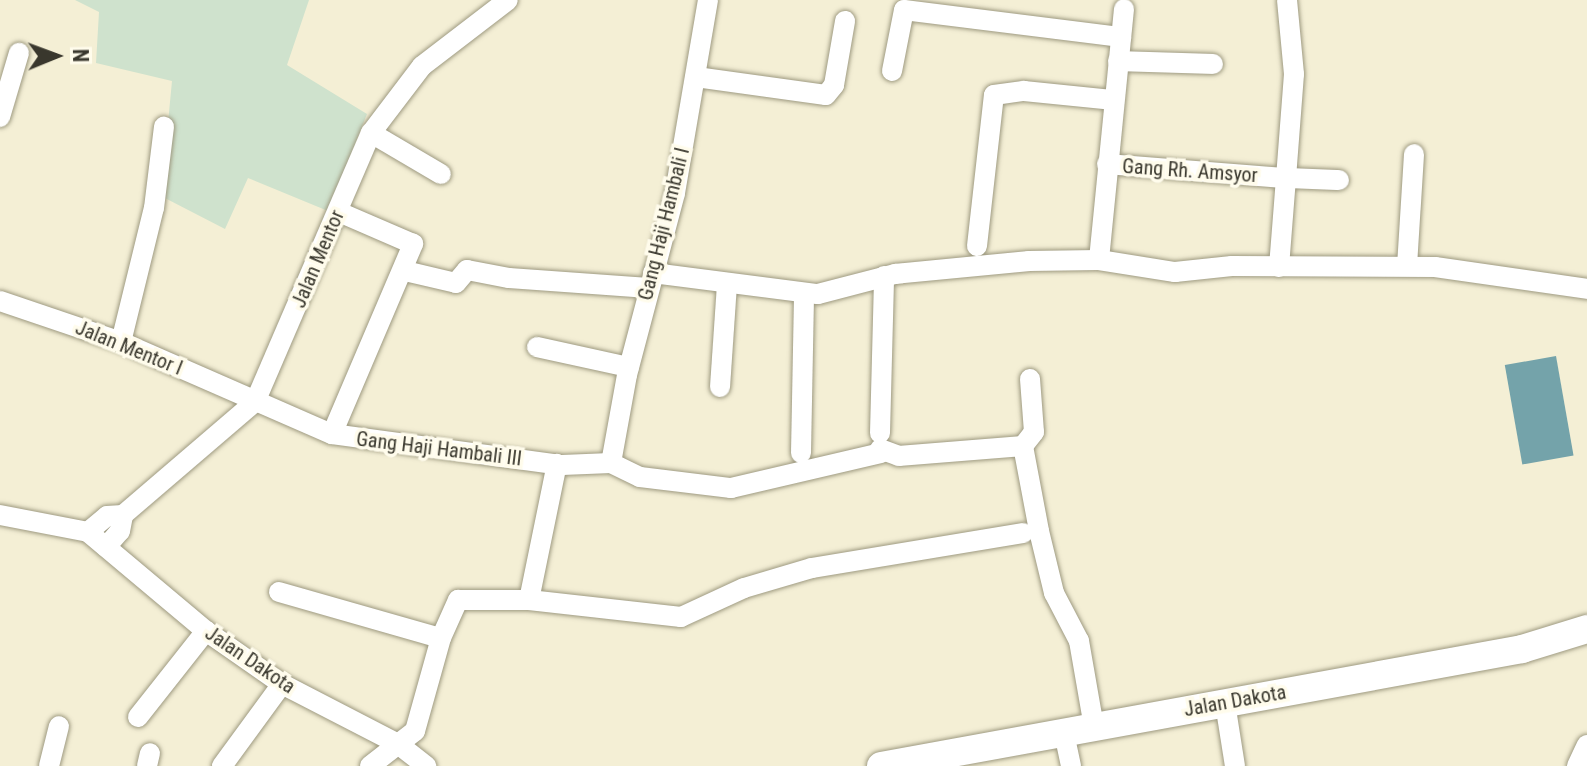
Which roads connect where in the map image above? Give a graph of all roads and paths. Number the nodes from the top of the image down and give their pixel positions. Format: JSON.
{"nodes":[{"id":1,"x":508,"y":0,"type":"edge"},
{"id":2,"x":708,"y":0,"type":"edge"},
{"id":3,"x":1287,"y":0,"type":"edge"},
{"id":4,"x":905,"y":5,"type":"edge"},
{"id":5,"x":1124,"y":9,"type":"dead end"},
{"id":6,"x":845,"y":21,"type":"dead end"},
{"id":7,"x":1121,"y":37,"type":"junction"},
{"id":8,"x":19,"y":53,"type":"dead end"},
{"id":9,"x":1118,"y":61,"type":"junction"},
{"id":10,"x":1213,"y":64,"type":"dead end"},
{"id":11,"x":892,"y":71,"type":"dead end"},
{"id":12,"x":696,"y":77,"type":"junction"},
{"id":13,"x":1112,"y":100,"type":"junction"},
{"id":14,"x":0,"y":117,"type":"edge"},
{"id":15,"x":164,"y":127,"type":"dead end"},
{"id":16,"x":371,"y":133,"type":"junction"},
{"id":17,"x":1414,"y":154,"type":"dead end"},
{"id":18,"x":1107,"y":164,"type":"junction"},
{"id":19,"x":441,"y":174,"type":"dead end"},
{"id":20,"x":1286,"y":178,"type":"junction"},
{"id":21,"x":1339,"y":180,"type":"dead end"},
{"id":22,"x":339,"y":212,"type":"junction"},
{"id":23,"x":977,"y":246,"type":"dead end"},
{"id":24,"x":1099,"y":260,"type":"junction"},
{"id":25,"x":1407,"y":266,"type":"junction"},
{"id":26,"x":1279,"y":267,"type":"junction"},
{"id":27,"x":405,"y":271,"type":"junction"},
{"id":28,"x":884,"y":276,"type":"junction"},
{"id":29,"x":651,"y":280,"type":"junction"},
{"id":30,"x":727,"y":283,"type":"junction"},
{"id":31,"x":1587,"y":289,"type":"edge"},
{"id":32,"x":804,"y":293,"type":"junction"},
{"id":33,"x":0,"y":301,"type":"edge"},
{"id":34,"x":121,"y":342,"type":"junction"},
{"id":35,"x":537,"y":347,"type":"dead end"},
{"id":36,"x":629,"y":367,"type":"junction"},
{"id":37,"x":1030,"y":379,"type":"dead end"},
{"id":38,"x":720,"y":387,"type":"dead end"},
{"id":39,"x":255,"y":402,"type":"junction"},
{"id":40,"x":332,"y":434,"type":"junction"},
{"id":41,"x":881,"y":445,"type":"junction"},
{"id":42,"x":1023,"y":446,"type":"junction"},
{"id":43,"x":801,"y":453,"type":"dead end"},
{"id":44,"x":614,"y":455,"type":"junction"},
{"id":45,"x":557,"y":464,"type":"junction"},
{"id":46,"x":0,"y":515,"type":"edge"},
{"id":47,"x":123,"y":515,"type":"junction"},
{"id":48,"x":88,"y":532,"type":"junction"},
{"id":49,"x":1023,"y":533,"type":"dead end"},
{"id":50,"x":106,"y":547,"type":"junction"},
{"id":51,"x":279,"y":592,"type":"dead end"},
{"id":52,"x":529,"y":600,"type":"junction"},
{"id":53,"x":1587,"y":629,"type":"edge"},
{"id":54,"x":206,"y":631,"type":"junction"},
{"id":55,"x":441,"y":638,"type":"junction"},
{"id":56,"x":282,"y":684,"type":"junction"},
{"id":57,"x":1225,"y":703,"type":"junction"},
{"id":58,"x":138,"y":717,"type":"dead end"},
{"id":59,"x":59,"y":726,"type":"dead end"},
{"id":60,"x":1094,"y":727,"type":"junction"},
{"id":61,"x":1064,"y":733,"type":"junction"},
{"id":62,"x":398,"y":744,"type":"junction"},
{"id":63,"x":1587,"y":745,"type":"edge"},
{"id":64,"x":49,"y":766,"type":"edge"},
{"id":65,"x":222,"y":766,"type":"edge"},
{"id":66,"x":370,"y":766,"type":"edge"},
{"id":67,"x":426,"y":766,"type":"edge"},
{"id":68,"x":881,"y":766,"type":"edge"},
{"id":69,"x":1071,"y":766,"type":"edge"},
{"id":70,"x":1235,"y":766,"type":"edge"},
{"id":71,"x":1577,"y":766,"type":"edge"}],
"edges":[{"from":1,"to":16,"type":"street","name":"Jalan Mentor"},
{"from":2,"to":12,"type":"street","name":"Gang Haji Hambali I"},
{"from":3,"to":20,"type":"street","name":"Gang Rh. Amsyor"},
{"from":4,"to":7,"type":"street"},
{"from":4,"to":11,"type":"street"},
{"from":5,"to":7,"type":"street"},
{"from":6,"to":12,"type":"street"},
{"from":7,"to":9,"type":"street"},
{"from":8,"to":14,"type":"street"},
{"from":9,"to":10,"type":"street"},
{"from":9,"to":13,"type":"street"},
{"from":12,"to":29,"type":"street","name":"Gang Haji Hambali I"},
{"from":13,"to":18,"type":"street"},
{"from":13,"to":23,"type":"street"},
{"from":15,"to":34,"type":"street"},
{"from":16,"to":19,"type":"street"},
{"from":16,"to":22,"type":"street","name":"Jalan Mentor"},
{"from":17,"to":25,"type":"street"},
{"from":18,"to":20,"type":"street","name":"Gang Rh. Amsyor"},
{"from":18,"to":24,"type":"street"},
{"from":20,"to":21,"type":"street"},
{"from":20,"to":26,"type":"street"},
{"from":22,"to":27,"type":"street"},
{"from":22,"to":39,"type":"street","name":"Jalan Mentor"},
{"from":24,"to":26,"type":"street"},
{"from":24,"to":28,"type":"street"},
{"from":25,"to":26,"type":"street"},
{"from":25,"to":31,"type":"street"},
{"from":27,"to":29,"type":"street"},
{"from":27,"to":40,"type":"street"},
{"from":28,"to":32,"type":"street"},
{"from":28,"to":41,"type":"street"},
{"from":29,"to":30,"type":"street"},
{"from":29,"to":36,"type":"street","name":"Gang Haji Hambali I"},
{"from":30,"to":32,"type":"street"},
{"from":30,"to":38,"type":"street"},
{"from":32,"to":43,"type":"street"},
{"from":33,"to":34,"type":"street","name":"Jalan Mentor I"},
{"from":34,"to":39,"type":"street","name":"Jalan Mentor I"},
{"from":35,"to":36,"type":"street"},
{"from":36,"to":44,"type":"street","name":"Gang Haji Hambali I"},
{"from":37,"to":42,"type":"street"},
{"from":39,"to":40,"type":"street","name":"Gang Haji Hambali III"},
{"from":39,"to":47,"type":"street","name":"Jalan Mentor"},
{"from":40,"to":45,"type":"street","name":"Gang Haji Hambali III"},
{"from":41,"to":42,"type":"street"},
{"from":41,"to":44,"type":"street"},
{"from":42,"to":60,"type":"street"},
{"from":44,"to":45,"type":"street","name":"Gang Haji Hambali III"},
{"from":45,"to":52,"type":"street"},
{"from":46,"to":48,"type":"street"},
{"from":47,"to":48,"type":"street","name":"Jalan Mentor"},
{"from":47,"to":50,"type":"street","name":"Jalan Mentor"},
{"from":48,"to":50,"type":"street","name":"Jalan Dakota"},
{"from":49,"to":52,"type":"street"},
{"from":50,"to":54,"type":"street","name":"Jalan Dakota"},
{"from":51,"to":55,"type":"street"},
{"from":52,"to":55,"type":"street"},
{"from":53,"to":57,"type":"main road","name":"Jalan Dakota"},
{"from":54,"to":56,"type":"street","name":"Jalan Dakota"},
{"from":54,"to":58,"type":"street"},
{"from":55,"to":62,"type":"street"},
{"from":56,"to":62,"type":"street","name":"Jalan Dakota"},
{"from":56,"to":65,"type":"street"},
{"from":57,"to":60,"type":"main road","name":"Jalan Dakota"},
{"from":57,"to":70,"type":"street"},
{"from":59,"to":64,"type":"street"},
{"from":60,"to":61,"type":"main road","name":"Jalan Dakota"},
{"from":61,"to":68,"type":"main road","name":"Jalan Dakota"},
{"from":61,"to":69,"type":"street"},
{"from":62,"to":66,"type":"street"},
{"from":62,"to":67,"type":"street","name":"Jalan Dakota"},
{"from":63,"to":71,"type":"street"}]}
